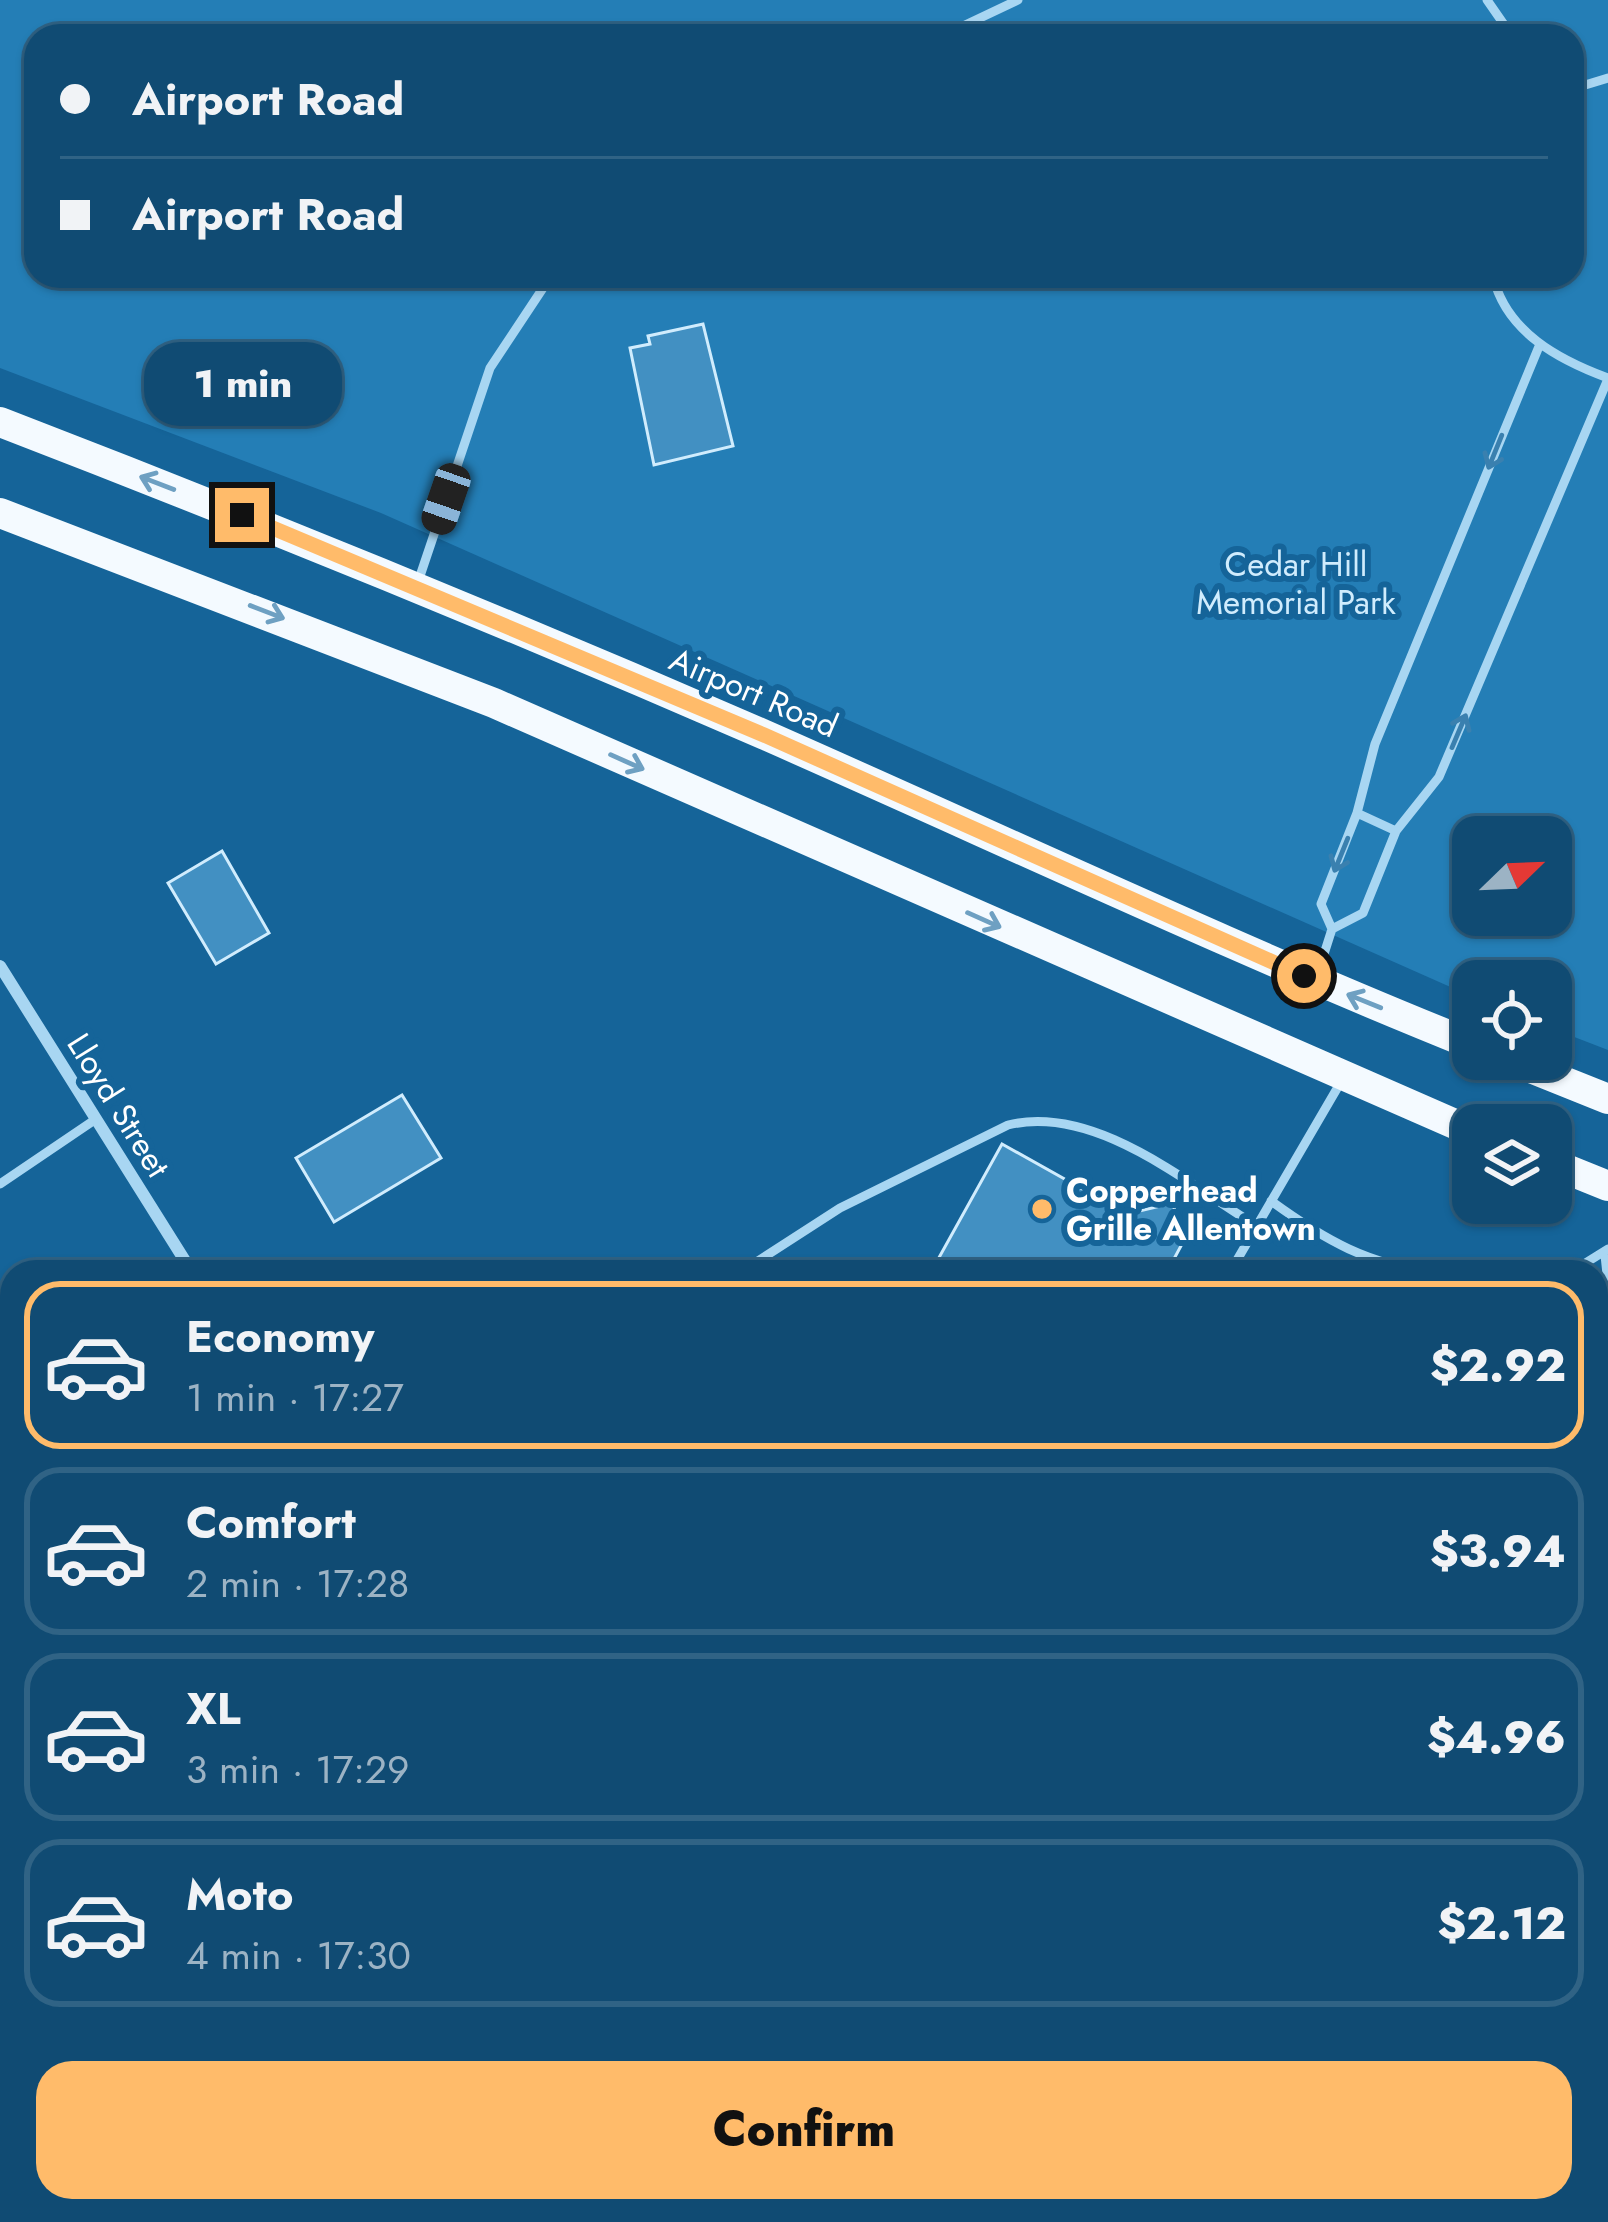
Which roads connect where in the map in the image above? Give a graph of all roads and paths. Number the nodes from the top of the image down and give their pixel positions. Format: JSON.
{"nodes":[{"id":1,"x":1018,"y":0,"type":"edge"},
{"id":2,"x":967,"y":24,"type":"edge"},
{"id":3,"x":543,"y":288,"type":"edge"},
{"id":4,"x":1499,"y":288,"type":"edge"},
{"id":5,"x":1540,"y":344,"type":"junction"},
{"id":6,"x":1608,"y":378,"type":"edge"},
{"id":7,"x":0,"y":422,"type":"edge"},
{"id":8,"x":0,"y":513,"type":"edge"},
{"id":9,"x":416,"y":587,"type":"junction"},
{"id":10,"x":1358,"y":813,"type":"junction"},
{"id":11,"x":1396,"y":831,"type":"junction"},
{"id":12,"x":1332,"y":929,"type":"junction"},
{"id":13,"x":0,"y":966,"type":"edge"},
{"id":14,"x":1315,"y":982,"type":"junction"},
{"id":15,"x":1452,"y":1037,"type":"edge"},
{"id":16,"x":1342,"y":1078,"type":"junction"},
{"id":17,"x":1560,"y":1080,"type":"edge"},
{"id":18,"x":1608,"y":1099,"type":"edge"},
{"id":19,"x":96,"y":1119,"type":"junction"},
{"id":20,"x":1452,"y":1123,"type":"edge"},
{"id":21,"x":1572,"y":1171,"type":"edge"},
{"id":22,"x":0,"y":1184,"type":"edge"},
{"id":23,"x":1608,"y":1186,"type":"edge"},
{"id":24,"x":1271,"y":1202,"type":"junction"},
{"id":25,"x":1257,"y":1226,"type":"junction"},
{"id":26,"x":184,"y":1260,"type":"edge"},
{"id":27,"x":760,"y":1260,"type":"edge"},
{"id":28,"x":1237,"y":1260,"type":"edge"},
{"id":29,"x":1374,"y":1260,"type":"edge"}],
"edges":[{"from":1,"to":2,"type":"lane"},
{"from":3,"to":9,"type":"lane"},
{"from":4,"to":5,"type":"lane"},
{"from":5,"to":6,"type":"lane"},
{"from":5,"to":10,"type":"lane","one_way":true},
{"from":11,"to":6,"type":"lane","one_way":true},
{"from":9,"to":7,"type":"main road","name":"Airport Road","one_way":true},
{"from":8,"to":16,"type":"main road","one_way":true},
{"from":9,"to":14,"type":"main road","name":"Airport Road"},
{"from":10,"to":11,"type":"lane"},
{"from":10,"to":12,"type":"lane","one_way":true},
{"from":11,"to":12,"type":"lane"},
{"from":12,"to":14,"type":"lane"},
{"from":13,"to":19,"type":"street","name":"Lloyd Street"},
{"from":15,"to":14,"type":"main road","name":"Airport Road","one_way":true},
{"from":16,"to":20,"type":"main road"},
{"from":16,"to":24,"type":"lane"},
{"from":17,"to":18,"type":"main road"},
{"from":19,"to":22,"type":"lane"},
{"from":19,"to":26,"type":"street","name":"Lloyd Street"},
{"from":21,"to":23,"type":"main road"},
{"from":24,"to":25,"type":"lane"},
{"from":24,"to":29,"type":"lane"},
{"from":25,"to":27,"type":"lane"},
{"from":25,"to":28,"type":"lane"}]}
